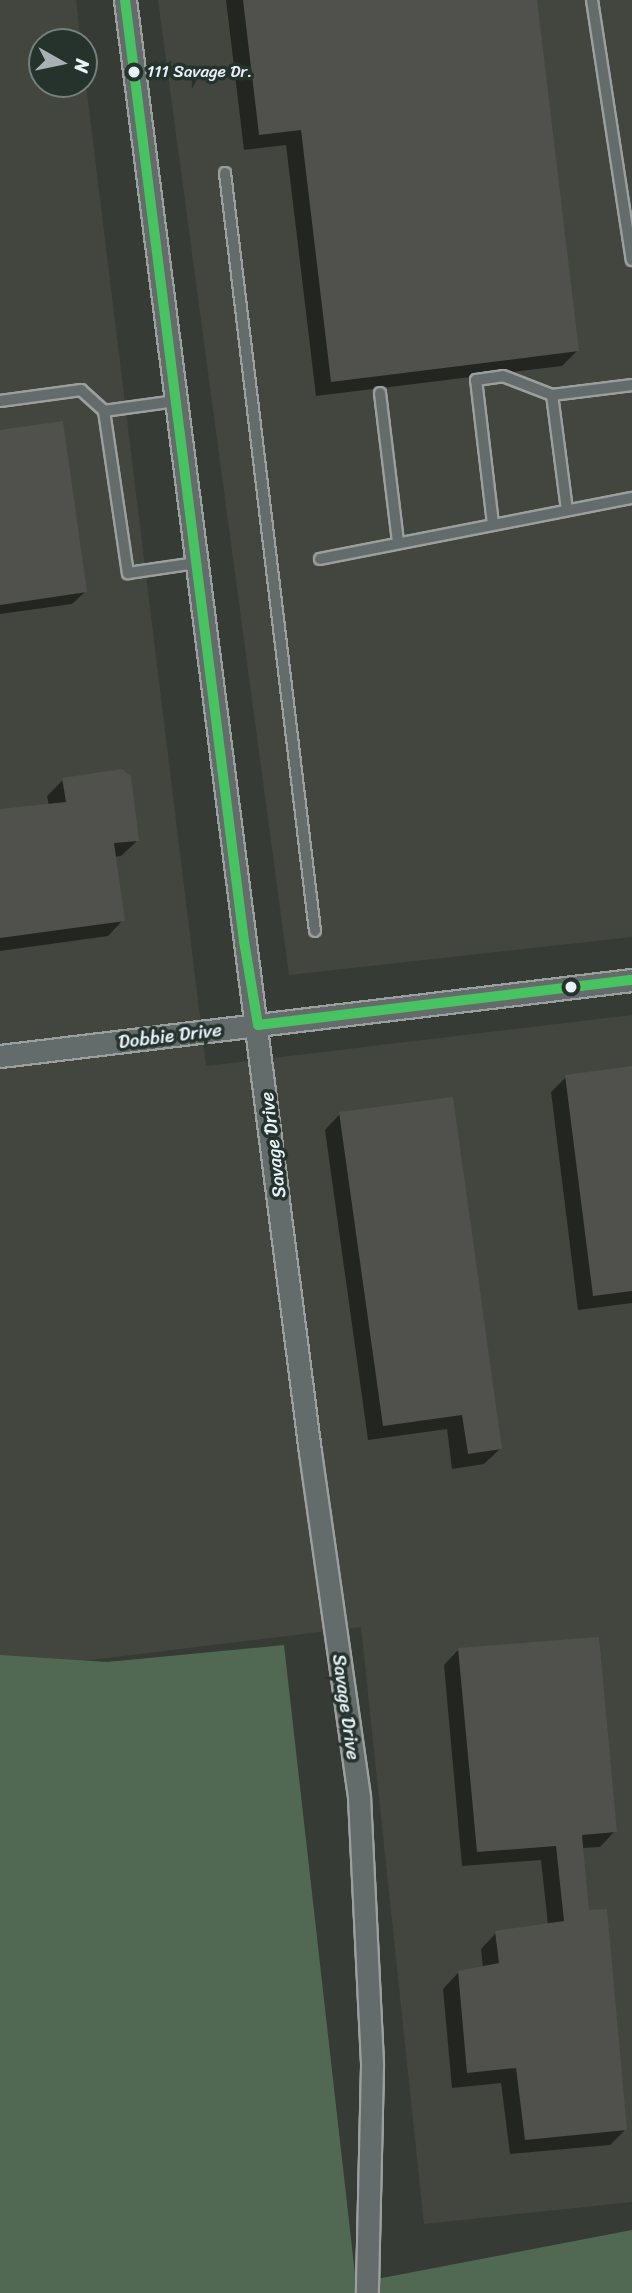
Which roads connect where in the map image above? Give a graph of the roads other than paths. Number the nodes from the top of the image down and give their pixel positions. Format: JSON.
{"nodes":[{"id":1,"x":125,"y":0,"type":"edge"},
{"id":2,"x":592,"y":0,"type":"edge"},
{"id":3,"x":225,"y":173,"type":"dead end"},
{"id":4,"x":632,"y":260,"type":"edge"},
{"id":5,"x":632,"y":385,"type":"edge"},
{"id":6,"x":380,"y":393,"type":"dead end"},
{"id":7,"x":552,"y":395,"type":"junction"},
{"id":8,"x":0,"y":401,"type":"edge"},
{"id":9,"x":176,"y":401,"type":"junction"},
{"id":10,"x":104,"y":411,"type":"junction"},
{"id":11,"x":632,"y":498,"type":"edge"},
{"id":12,"x":567,"y":510,"type":"junction"},
{"id":13,"x":493,"y":524,"type":"junction"},
{"id":14,"x":398,"y":542,"type":"junction"},
{"id":15,"x":320,"y":559,"type":"dead end"},
{"id":16,"x":196,"y":563,"type":"junction"},
{"id":17,"x":315,"y":931,"type":"dead end"},
{"id":18,"x":632,"y":980,"type":"edge"},
{"id":19,"x":258,"y":1025,"type":"junction"},
{"id":20,"x":0,"y":1056,"type":"edge"},
{"id":21,"x":367,"y":2293,"type":"edge"}],
"edges":[{"from":1,"to":9,"type":"street","name":"Savage Drive"},
{"from":2,"to":4,"type":"lane"},
{"from":3,"to":17,"type":"lane"},
{"from":5,"to":7,"type":"lane"},
{"from":6,"to":14,"type":"lane"},
{"from":7,"to":12,"type":"lane"},
{"from":7,"to":13,"type":"lane"},
{"from":8,"to":10,"type":"lane"},
{"from":9,"to":10,"type":"lane"},
{"from":9,"to":16,"type":"street","name":"Savage Drive"},
{"from":10,"to":16,"type":"lane"},
{"from":11,"to":12,"type":"lane"},
{"from":12,"to":13,"type":"lane"},
{"from":13,"to":14,"type":"lane"},
{"from":14,"to":15,"type":"lane"},
{"from":16,"to":19,"type":"street","name":"Savage Drive"},
{"from":18,"to":19,"type":"street","name":"Dobbie Drive"},
{"from":19,"to":20,"type":"street","name":"Dobbie Drive"},
{"from":19,"to":21,"type":"street","name":"Savage Drive"}]}
